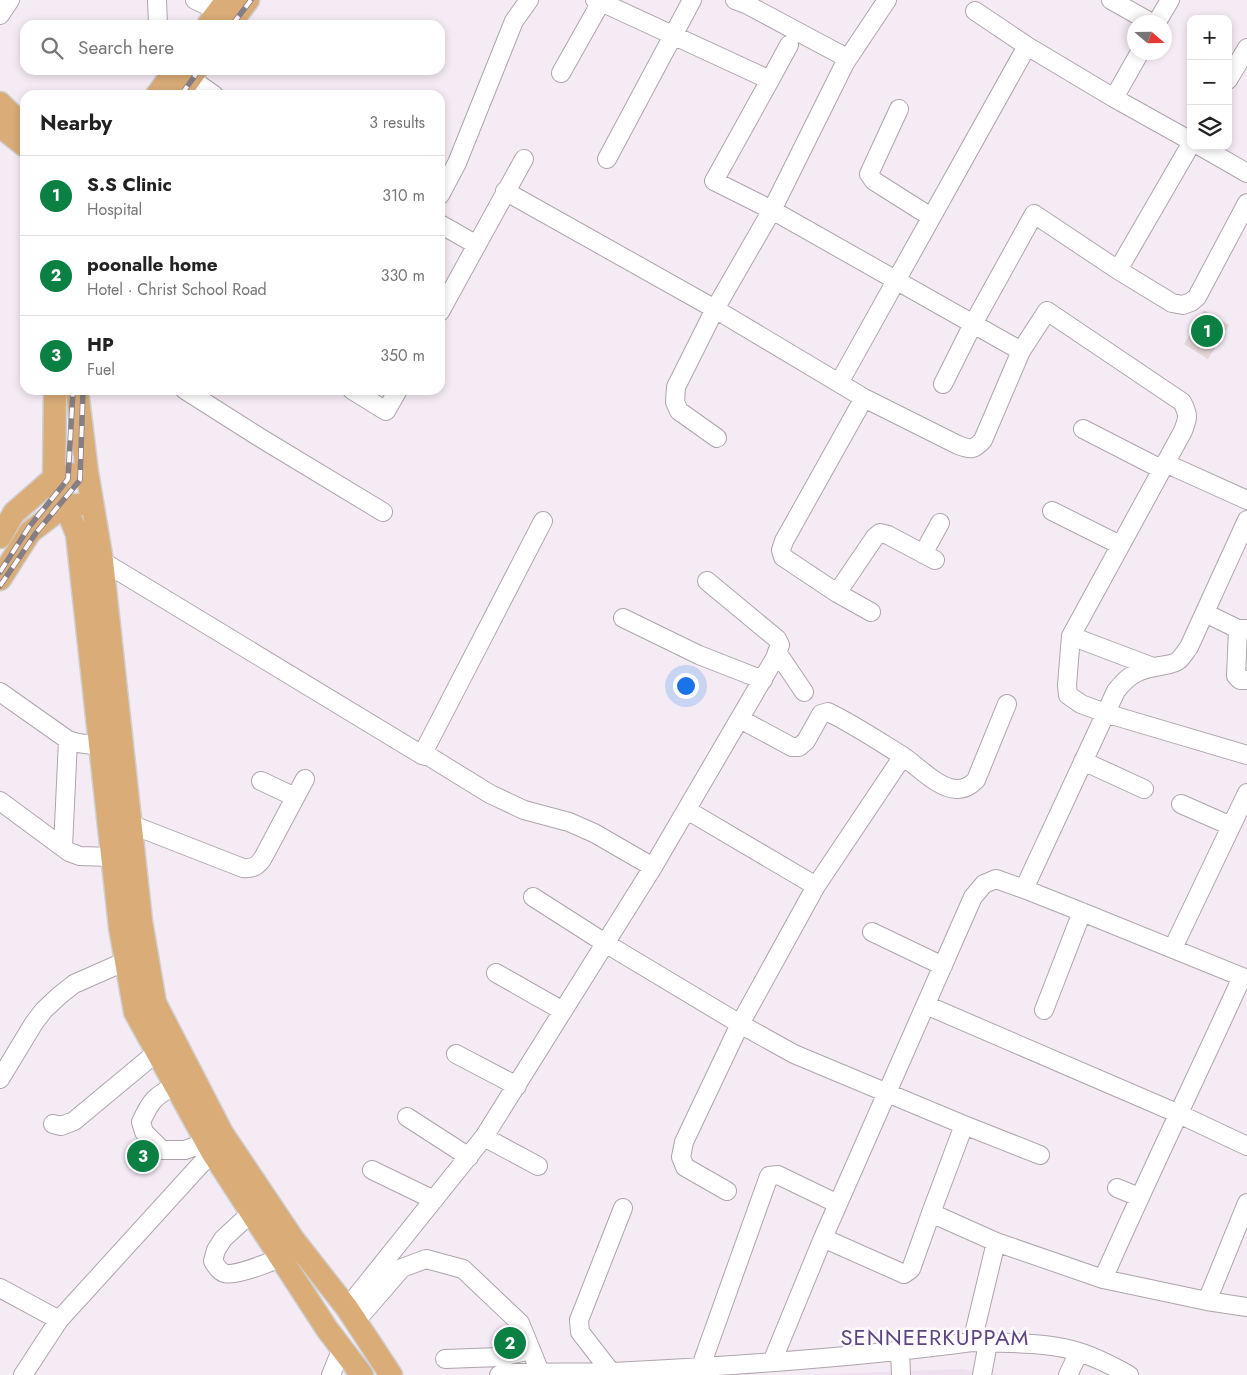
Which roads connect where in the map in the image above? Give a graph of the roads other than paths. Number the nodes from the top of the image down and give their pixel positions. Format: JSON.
{"nodes":[{"id":1,"x":10,"y":0,"type":"edge"},
{"id":2,"x":157,"y":0,"type":"edge"},
{"id":3,"x":195,"y":0,"type":"edge"},
{"id":4,"x":248,"y":0,"type":"edge"},
{"id":5,"x":529,"y":0,"type":"edge"},
{"id":6,"x":692,"y":0,"type":"edge"},
{"id":7,"x":735,"y":0,"type":"edge"},
{"id":8,"x":887,"y":0,"type":"edge"},
{"id":9,"x":1111,"y":0,"type":"edge"},
{"id":10,"x":1170,"y":0,"type":"edge"},
{"id":11,"x":598,"y":1,"type":"edge"},
{"id":12,"x":975,"y":11,"type":"dead end"},
{"id":13,"x":0,"y":14,"type":"edge"},
{"id":14,"x":221,"y":15,"type":"edge"},
{"id":15,"x":1138,"y":15,"type":"edge"},
{"id":16,"x":1161,"y":15,"type":"edge"},
{"id":17,"x":158,"y":20,"type":"edge"},
{"id":18,"x":673,"y":36,"type":"junction"},
{"id":19,"x":789,"y":44,"type":"dead end"},
{"id":20,"x":1027,"y":46,"type":"junction"},
{"id":21,"x":1247,"y":48,"type":"edge"},
{"id":22,"x":848,"y":58,"type":"junction"},
{"id":23,"x":1135,"y":60,"type":"edge"},
{"id":24,"x":561,"y":73,"type":"dead end"},
{"id":25,"x":1232,"y":73,"type":"edge"},
{"id":26,"x":770,"y":80,"type":"junction"},
{"id":27,"x":174,"y":81,"type":"edge"},
{"id":28,"x":200,"y":90,"type":"edge"},
{"id":29,"x":1114,"y":98,"type":"junction"},
{"id":30,"x":0,"y":103,"type":"edge"},
{"id":31,"x":899,"y":109,"type":"dead end"},
{"id":32,"x":20,"y":121,"type":"edge"},
{"id":33,"x":0,"y":126,"type":"edge"},
{"id":34,"x":1187,"y":141,"type":"edge"},
{"id":35,"x":20,"y":142,"type":"edge"},
{"id":36,"x":1187,"y":150,"type":"edge"},
{"id":37,"x":1207,"y":150,"type":"edge"},
{"id":38,"x":524,"y":158,"type":"dead end"},
{"id":39,"x":607,"y":159,"type":"dead end"},
{"id":40,"x":1247,"y":173,"type":"edge"},
{"id":41,"x":445,"y":186,"type":"edge"},
{"id":42,"x":505,"y":191,"type":"junction"},
{"id":43,"x":1247,"y":203,"type":"edge"},
{"id":44,"x":772,"y":210,"type":"junction"},
{"id":45,"x":931,"y":217,"type":"junction"},
{"id":46,"x":445,"y":227,"type":"edge"},
{"id":47,"x":477,"y":245,"type":"junction"},
{"id":48,"x":1118,"y":270,"type":"junction"},
{"id":49,"x":896,"y":280,"type":"junction"},
{"id":50,"x":445,"y":303,"type":"edge"},
{"id":51,"x":715,"y":309,"type":"junction"},
{"id":52,"x":973,"y":324,"type":"junction"},
{"id":53,"x":1022,"y":351,"type":"junction"},
{"id":54,"x":839,"y":383,"type":"junction"},
{"id":55,"x":944,"y":384,"type":"dead end"},
{"id":56,"x":55,"y":395,"type":"edge"},
{"id":57,"x":78,"y":395,"type":"edge"},
{"id":58,"x":193,"y":395,"type":"edge"},
{"id":59,"x":360,"y":395,"type":"edge"},
{"id":60,"x":395,"y":395,"type":"edge"},
{"id":61,"x":864,"y":398,"type":"junction"},
{"id":62,"x":1083,"y":429,"type":"dead end"},
{"id":63,"x":717,"y":438,"type":"dead end"},
{"id":64,"x":1163,"y":466,"type":"junction"},
{"id":65,"x":87,"y":472,"type":"junction"},
{"id":66,"x":54,"y":478,"type":"junction"},
{"id":67,"x":1247,"y":500,"type":"edge"},
{"id":68,"x":92,"y":504,"type":"junction"},
{"id":69,"x":64,"y":506,"type":"junction"},
{"id":70,"x":1052,"y":511,"type":"dead end"},
{"id":71,"x":383,"y":512,"type":"dead end"},
{"id":72,"x":1247,"y":520,"type":"edge"},
{"id":73,"x":543,"y":521,"type":"dead end"},
{"id":74,"x":940,"y":523,"type":"dead end"},
{"id":75,"x":37,"y":527,"type":"junction"},
{"id":76,"x":0,"y":536,"type":"edge"},
{"id":77,"x":77,"y":539,"type":"junction"},
{"id":78,"x":1120,"y":545,"type":"junction"},
{"id":79,"x":102,"y":561,"type":"junction"},
{"id":80,"x":80,"y":562,"type":"junction"},
{"id":81,"x":0,"y":579,"type":"edge"},
{"id":82,"x":707,"y":581,"type":"dead end"},
{"id":83,"x":837,"y":593,"type":"junction"},
{"id":84,"x":871,"y":612,"type":"dead end"},
{"id":85,"x":1205,"y":613,"type":"junction"},
{"id":86,"x":623,"y":618,"type":"dead end"},
{"id":87,"x":1243,"y":629,"type":"edge"},
{"id":88,"x":1071,"y":636,"type":"junction"},
{"id":89,"x":778,"y":652,"type":"junction"},
{"id":90,"x":1153,"y":667,"type":"junction"},
{"id":91,"x":763,"y":680,"type":"junction"},
{"id":92,"x":1247,"y":680,"type":"edge"},
{"id":93,"x":0,"y":692,"type":"edge"},
{"id":94,"x":804,"y":692,"type":"dead end"},
{"id":95,"x":1007,"y":704,"type":"dead end"},
{"id":96,"x":1105,"y":714,"type":"junction"},
{"id":97,"x":740,"y":719,"type":"junction"},
{"id":98,"x":68,"y":740,"type":"junction"},
{"id":99,"x":100,"y":746,"type":"junction"},
{"id":100,"x":422,"y":755,"type":"junction"},
{"id":101,"x":1247,"y":755,"type":"edge"},
{"id":102,"x":903,"y":756,"type":"junction"},
{"id":103,"x":1083,"y":761,"type":"junction"},
{"id":104,"x":305,"y":779,"type":"dead end"},
{"id":105,"x":261,"y":781,"type":"dead end"},
{"id":106,"x":1144,"y":788,"type":"dead end"},
{"id":107,"x":1247,"y":793,"type":"edge"},
{"id":108,"x":295,"y":797,"type":"junction"},
{"id":109,"x":0,"y":801,"type":"edge"},
{"id":110,"x":1181,"y":804,"type":"dead end"},
{"id":111,"x":687,"y":810,"type":"junction"},
{"id":112,"x":130,"y":824,"type":"junction"},
{"id":113,"x":1231,"y":826,"type":"junction"},
{"id":114,"x":63,"y":847,"type":"junction"},
{"id":115,"x":112,"y":857,"type":"junction"},
{"id":116,"x":653,"y":867,"type":"junction"},
{"id":117,"x":816,"y":886,"type":"junction"},
{"id":118,"x":1024,"y":889,"type":"junction"},
{"id":119,"x":533,"y":897,"type":"dead end"},
{"id":120,"x":1082,"y":912,"type":"junction"},
{"id":121,"x":872,"y":932,"type":"dead end"},
{"id":122,"x":605,"y":943,"type":"junction"},
{"id":123,"x":1173,"y":948,"type":"junction"},
{"id":124,"x":126,"y":961,"type":"junction"},
{"id":125,"x":944,"y":966,"type":"junction"},
{"id":126,"x":496,"y":972,"type":"dead end"},
{"id":127,"x":1246,"y":978,"type":"edge"},
{"id":128,"x":926,"y":1006,"type":"junction"},
{"id":129,"x":1044,"y":1010,"type":"dead end"},
{"id":130,"x":564,"y":1011,"type":"junction"},
{"id":131,"x":740,"y":1024,"type":"junction"},
{"id":132,"x":157,"y":1052,"type":"junction"},
{"id":133,"x":456,"y":1054,"type":"dead end"},
{"id":134,"x":0,"y":1079,"type":"edge"},
{"id":135,"x":176,"y":1085,"type":"junction"},
{"id":136,"x":516,"y":1086,"type":"junction"},
{"id":137,"x":888,"y":1092,"type":"junction"},
{"id":138,"x":1179,"y":1114,"type":"junction"},
{"id":139,"x":407,"y":1118,"type":"dead end"},
{"id":140,"x":53,"y":1124,"type":"dead end"},
{"id":141,"x":964,"y":1125,"type":"junction"},
{"id":142,"x":484,"y":1137,"type":"junction"},
{"id":143,"x":214,"y":1142,"type":"junction"},
{"id":144,"x":1247,"y":1146,"type":"edge"},
{"id":145,"x":1040,"y":1155,"type":"dead end"},
{"id":146,"x":468,"y":1157,"type":"junction"},
{"id":147,"x":538,"y":1166,"type":"dead end"},
{"id":148,"x":372,"y":1170,"type":"dead end"},
{"id":149,"x":1117,"y":1188,"type":"dead end"},
{"id":150,"x":728,"y":1190,"type":"dead end"},
{"id":151,"x":1139,"y":1197,"type":"junction"},
{"id":152,"x":434,"y":1200,"type":"junction"},
{"id":153,"x":1247,"y":1203,"type":"edge"},
{"id":154,"x":838,"y":1204,"type":"junction"},
{"id":155,"x":624,"y":1208,"type":"dead end"},
{"id":156,"x":252,"y":1212,"type":"junction"},
{"id":157,"x":931,"y":1213,"type":"junction"},
{"id":158,"x":823,"y":1238,"type":"junction"},
{"id":159,"x":996,"y":1242,"type":"junction"},
{"id":160,"x":281,"y":1258,"type":"junction"},
{"id":161,"x":1104,"y":1278,"type":"junction"},
{"id":162,"x":0,"y":1288,"type":"edge"},
{"id":163,"x":1207,"y":1301,"type":"junction"},
{"id":164,"x":1247,"y":1307,"type":"edge"},
{"id":165,"x":351,"y":1314,"type":"junction"},
{"id":166,"x":59,"y":1320,"type":"junction"},
{"id":167,"x":980,"y":1342,"type":"junction"},
{"id":168,"x":342,"y":1348,"type":"junction"},
{"id":169,"x":531,"y":1350,"type":"junction"},
{"id":170,"x":900,"y":1352,"type":"junction"},
{"id":171,"x":1079,"y":1352,"type":"junction"},
{"id":172,"x":445,"y":1359,"type":"dead end"},
{"id":173,"x":701,"y":1366,"type":"junction"},
{"id":174,"x":774,"y":1366,"type":"edge"},
{"id":175,"x":356,"y":1372,"type":"edge"},
{"id":176,"x":540,"y":1372,"type":"junction"},
{"id":177,"x":611,"y":1372,"type":"junction"},
{"id":178,"x":22,"y":1375,"type":"edge"},
{"id":179,"x":331,"y":1375,"type":"edge"},
{"id":180,"x":391,"y":1375,"type":"edge"},
{"id":181,"x":499,"y":1375,"type":"edge"},
{"id":182,"x":901,"y":1375,"type":"edge"},
{"id":183,"x":982,"y":1375,"type":"edge"},
{"id":184,"x":1068,"y":1375,"type":"edge"},
{"id":185,"x":1129,"y":1375,"type":"edge"}],
"edges":[{"from":1,"to":13,"type":"street"},
{"from":2,"to":17,"type":"street"},
{"from":3,"to":14,"type":"street"},
{"from":4,"to":14,"type":"main road"},
{"from":5,"to":41,"type":"street"},
{"from":6,"to":18,"type":"street"},
{"from":7,"to":22,"type":"street"},
{"from":8,"to":22,"type":"street"},
{"from":9,"to":15,"type":"street"},
{"from":10,"to":16,"type":"street"},
{"from":11,"to":18,"type":"street"},
{"from":11,"to":24,"type":"street"},
{"from":12,"to":20,"type":"street"},
{"from":18,"to":26,"type":"street"},
{"from":18,"to":39,"type":"street"},
{"from":19,"to":26,"type":"street"},
{"from":20,"to":29,"type":"street"},
{"from":20,"to":45,"type":"street"},
{"from":21,"to":25,"type":"street"},
{"from":22,"to":44,"type":"street"},
{"from":23,"to":29,"type":"street"},
{"from":26,"to":44,"type":"street"},
{"from":27,"to":28,"type":"street"},
{"from":29,"to":34,"type":"street"},
{"from":30,"to":32,"type":"main road"},
{"from":31,"to":45,"type":"street"},
{"from":33,"to":35,"type":"main road"},
{"from":36,"to":48,"type":"street"},
{"from":37,"to":40,"type":"street"},
{"from":38,"to":42,"type":"street"},
{"from":42,"to":47,"type":"street"},
{"from":42,"to":51,"type":"street"},
{"from":43,"to":48,"type":"street"},
{"from":44,"to":49,"type":"street"},
{"from":44,"to":51,"type":"street"},
{"from":45,"to":49,"type":"street"},
{"from":46,"to":47,"type":"street"},
{"from":47,"to":50,"type":"street"},
{"from":48,"to":52,"type":"street"},
{"from":49,"to":52,"type":"street"},
{"from":49,"to":54,"type":"street"},
{"from":51,"to":54,"type":"street"},
{"from":51,"to":63,"type":"street"},
{"from":52,"to":53,"type":"street"},
{"from":52,"to":55,"type":"street"},
{"from":53,"to":61,"type":"street"},
{"from":53,"to":64,"type":"street"},
{"from":54,"to":61,"type":"street"},
{"from":56,"to":66,"type":"main road"},
{"from":57,"to":65,"type":"main road"},
{"from":58,"to":71,"type":"street"},
{"from":59,"to":60,"type":"street"},
{"from":61,"to":83,"type":"street"},
{"from":62,"to":64,"type":"street"},
{"from":64,"to":67,"type":"street"},
{"from":64,"to":78,"type":"street"},
{"from":65,"to":66,"type":"main road"},
{"from":65,"to":68,"type":"main road"},
{"from":66,"to":69,"type":"main road"},
{"from":66,"to":76,"type":"main road"},
{"from":68,"to":69,"type":"main road"},
{"from":68,"to":79,"type":"main road"},
{"from":69,"to":75,"type":"main road"},
{"from":69,"to":77,"type":"main road"},
{"from":70,"to":78,"type":"street"},
{"from":72,"to":85,"type":"street"},
{"from":73,"to":100,"type":"street"},
{"from":74,"to":83,"type":"street"},
{"from":75,"to":77,"type":"main road"},
{"from":75,"to":81,"type":"main road"},
{"from":77,"to":80,"type":"main road"},
{"from":78,"to":88,"type":"street"},
{"from":79,"to":80,"type":"street"},
{"from":79,"to":100,"type":"street"},
{"from":79,"to":112,"type":"main road"},
{"from":80,"to":99,"type":"main road"},
{"from":82,"to":89,"type":"street"},
{"from":83,"to":84,"type":"street"},
{"from":85,"to":87,"type":"street"},
{"from":85,"to":90,"type":"street"},
{"from":86,"to":91,"type":"street"},
{"from":87,"to":92,"type":"street"},
{"from":88,"to":90,"type":"street"},
{"from":88,"to":96,"type":"street"},
{"from":89,"to":91,"type":"street"},
{"from":89,"to":94,"type":"street"},
{"from":90,"to":96,"type":"street"},
{"from":91,"to":97,"type":"street"},
{"from":93,"to":98,"type":"street"},
{"from":95,"to":102,"type":"street"},
{"from":96,"to":101,"type":"street"},
{"from":96,"to":103,"type":"street"},
{"from":97,"to":102,"type":"street"},
{"from":97,"to":111,"type":"street"},
{"from":98,"to":99,"type":"street"},
{"from":98,"to":114,"type":"street"},
{"from":99,"to":115,"type":"main road"},
{"from":100,"to":116,"type":"street"},
{"from":102,"to":117,"type":"street"},
{"from":103,"to":106,"type":"street"},
{"from":103,"to":118,"type":"street"},
{"from":104,"to":108,"type":"street"},
{"from":105,"to":108,"type":"street"},
{"from":107,"to":113,"type":"street"},
{"from":108,"to":112,"type":"street"},
{"from":109,"to":114,"type":"street"},
{"from":110,"to":113,"type":"street"},
{"from":111,"to":116,"type":"street"},
{"from":111,"to":117,"type":"street"},
{"from":112,"to":143,"type":"main road"},
{"from":113,"to":123,"type":"street"},
{"from":114,"to":115,"type":"street"},
{"from":115,"to":124,"type":"main road"},
{"from":116,"to":122,"type":"street"},
{"from":117,"to":131,"type":"street"},
{"from":118,"to":120,"type":"street"},
{"from":118,"to":125,"type":"street"},
{"from":119,"to":122,"type":"street"},
{"from":120,"to":123,"type":"street"},
{"from":120,"to":129,"type":"street"},
{"from":121,"to":125,"type":"street"},
{"from":122,"to":130,"type":"street"},
{"from":122,"to":131,"type":"street"},
{"from":123,"to":127,"type":"street"},
{"from":124,"to":132,"type":"main road"},
{"from":124,"to":134,"type":"street"},
{"from":125,"to":128,"type":"street"},
{"from":126,"to":130,"type":"street"},
{"from":127,"to":138,"type":"street"},
{"from":128,"to":137,"type":"street"},
{"from":128,"to":138,"type":"street"},
{"from":130,"to":136,"type":"street"},
{"from":131,"to":137,"type":"street"},
{"from":131,"to":150,"type":"street"},
{"from":132,"to":135,"type":"main road"},
{"from":132,"to":140,"type":"street"},
{"from":133,"to":136,"type":"street"},
{"from":135,"to":143,"type":"main road"},
{"from":135,"to":143,"type":"street"},
{"from":136,"to":142,"type":"street"},
{"from":137,"to":141,"type":"street"},
{"from":137,"to":154,"type":"street"},
{"from":138,"to":144,"type":"street"},
{"from":138,"to":151,"type":"street"},
{"from":139,"to":146,"type":"street"},
{"from":141,"to":145,"type":"street"},
{"from":141,"to":157,"type":"street"},
{"from":142,"to":146,"type":"street"},
{"from":142,"to":147,"type":"street"},
{"from":143,"to":156,"type":"main road"},
{"from":143,"to":165,"type":"main road"},
{"from":143,"to":166,"type":"street"},
{"from":146,"to":152,"type":"street"},
{"from":148,"to":152,"type":"street"},
{"from":149,"to":151,"type":"street"},
{"from":151,"to":161,"type":"street"},
{"from":152,"to":165,"type":"street"},
{"from":153,"to":163,"type":"street"},
{"from":154,"to":158,"type":"street"},
{"from":154,"to":173,"type":"street"},
{"from":155,"to":177,"type":"street"},
{"from":156,"to":160,"type":"main road"},
{"from":156,"to":160,"type":"street"},
{"from":157,"to":158,"type":"street"},
{"from":157,"to":159,"type":"street"},
{"from":158,"to":174,"type":"street"},
{"from":159,"to":161,"type":"street"},
{"from":159,"to":167,"type":"street"},
{"from":160,"to":168,"type":"main road"},
{"from":161,"to":163,"type":"street"},
{"from":162,"to":166,"type":"street"},
{"from":163,"to":164,"type":"street"},
{"from":165,"to":169,"type":"street"},
{"from":165,"to":180,"type":"main road"},
{"from":166,"to":178,"type":"street"},
{"from":167,"to":170,"type":"street"},
{"from":167,"to":171,"type":"street"},
{"from":167,"to":183,"type":"street"},
{"from":168,"to":175,"type":"main road"},
{"from":168,"to":179,"type":"street"},
{"from":169,"to":172,"type":"street"},
{"from":169,"to":176,"type":"street"},
{"from":170,"to":174,"type":"street"},
{"from":170,"to":182,"type":"street"},
{"from":171,"to":184,"type":"street"},
{"from":171,"to":185,"type":"street"},
{"from":173,"to":174,"type":"street"},
{"from":173,"to":177,"type":"street"},
{"from":176,"to":177,"type":"street"},
{"from":176,"to":181,"type":"street"}]}
